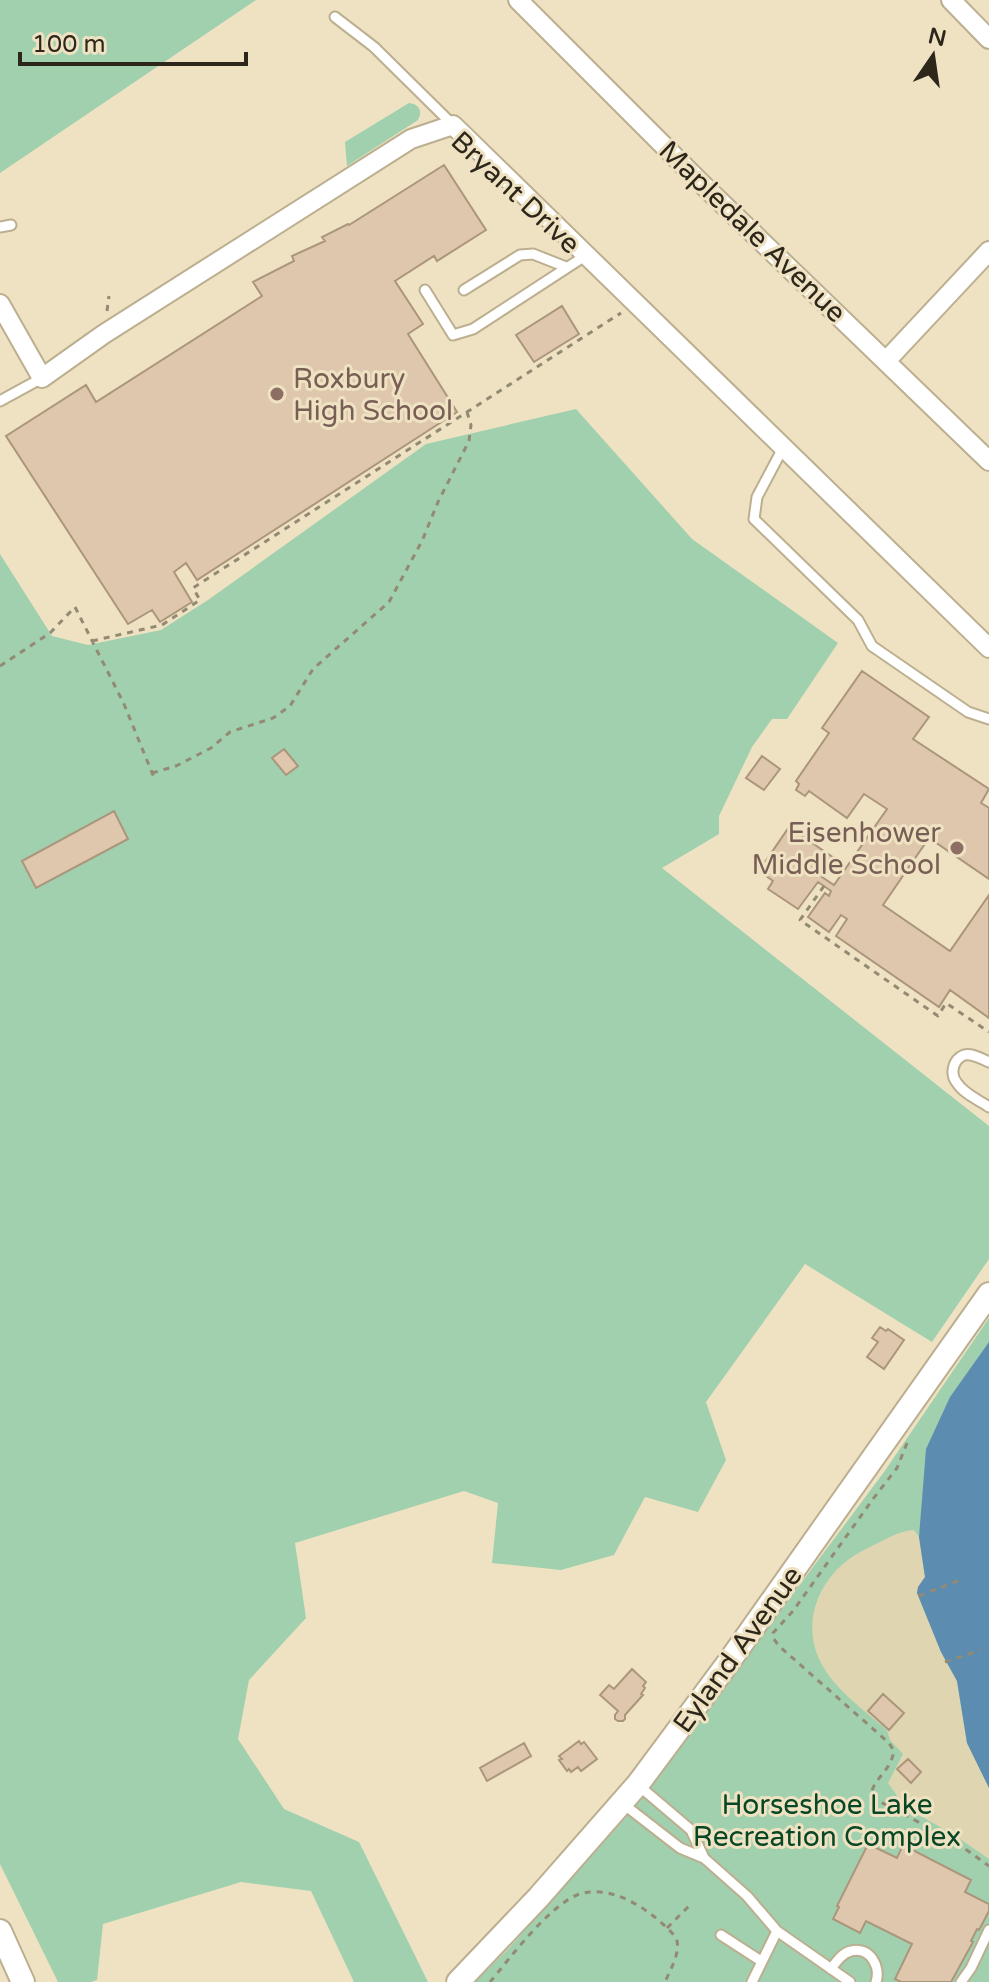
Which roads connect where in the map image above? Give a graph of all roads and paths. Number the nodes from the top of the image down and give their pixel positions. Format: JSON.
{"nodes":[{"id":1,"x":518,"y":0,"type":"edge"},
{"id":2,"x":951,"y":0,"type":"edge"},
{"id":3,"x":335,"y":17,"type":"dead end"},
{"id":4,"x":989,"y":39,"type":"edge"},
{"id":5,"x":453,"y":125,"type":"junction"},
{"id":6,"x":989,"y":251,"type":"edge"},
{"id":7,"x":585,"y":256,"type":"junction"},
{"id":8,"x":566,"y":267,"type":"junction"},
{"id":9,"x":425,"y":290,"type":"dead end"},
{"id":10,"x":464,"y":290,"type":"dead end"},
{"id":11,"x":109,"y":296,"type":"dead end"},
{"id":12,"x":0,"y":304,"type":"edge"},
{"id":13,"x":624,"y":311,"type":"dead end"},
{"id":14,"x":106,"y":319,"type":"dead end"},
{"id":15,"x":886,"y":361,"type":"junction"},
{"id":16,"x":42,"y":378,"type":"junction"},
{"id":17,"x":0,"y":401,"type":"edge"},
{"id":18,"x":467,"y":412,"type":"junction"},
{"id":19,"x":783,"y":448,"type":"junction"},
{"id":20,"x":989,"y":461,"type":"edge"},
{"id":21,"x":92,"y":641,"type":"junction"},
{"id":22,"x":989,"y":648,"type":"edge"},
{"id":23,"x":0,"y":666,"type":"edge"},
{"id":24,"x":989,"y":719,"type":"edge"},
{"id":25,"x":152,"y":773,"type":"junction"},
{"id":26,"x":155,"y":780,"type":"dead end"},
{"id":27,"x":824,"y":886,"type":"dead end"},
{"id":28,"x":989,"y":1032,"type":"edge"},
{"id":29,"x":989,"y":1062,"type":"edge"},
{"id":30,"x":989,"y":1107,"type":"edge"},
{"id":31,"x":989,"y":1294,"type":"edge"},
{"id":32,"x":908,"y":1441,"type":"dead end"},
{"id":33,"x":960,"y":1580,"type":"dead end"},
{"id":34,"x":919,"y":1596,"type":"dead end"},
{"id":35,"x":980,"y":1650,"type":"dead end"},
{"id":36,"x":945,"y":1662,"type":"dead end"},
{"id":37,"x":638,"y":1784,"type":"junction"},
{"id":38,"x":622,"y":1803,"type":"junction"},
{"id":39,"x":704,"y":1858,"type":"junction"},
{"id":40,"x":989,"y":1866,"type":"edge"},
{"id":41,"x":689,"y":1906,"type":"dead end"},
{"id":42,"x":667,"y":1928,"type":"junction"},
{"id":43,"x":989,"y":1930,"type":"edge"},
{"id":44,"x":0,"y":1931,"type":"edge"},
{"id":45,"x":777,"y":1931,"type":"junction"},
{"id":46,"x":721,"y":1935,"type":"dead end"},
{"id":47,"x":761,"y":1961,"type":"junction"},
{"id":48,"x":831,"y":1969,"type":"junction"},
{"id":49,"x":23,"y":1982,"type":"edge"},
{"id":50,"x":458,"y":1982,"type":"edge"},
{"id":51,"x":490,"y":1982,"type":"edge"},
{"id":52,"x":665,"y":1982,"type":"edge"},
{"id":53,"x":752,"y":1982,"type":"edge"},
{"id":54,"x":850,"y":1982,"type":"edge"},
{"id":55,"x":876,"y":1982,"type":"edge"},
{"id":56,"x":961,"y":1982,"type":"edge"}],
"edges":[{"from":1,"to":15,"type":"street","name":"Mapledale Avenue"},
{"from":2,"to":4,"type":"street"},
{"from":3,"to":5,"type":"lane"},
{"from":5,"to":7,"type":"street","name":"Bryant Drive"},
{"from":5,"to":16,"type":"street","name":"Bryant Drive"},
{"from":6,"to":15,"type":"street"},
{"from":7,"to":8,"type":"lane"},
{"from":7,"to":19,"type":"street","name":"Bryant Drive"},
{"from":8,"to":9,"type":"lane"},
{"from":8,"to":10,"type":"lane"},
{"from":11,"to":14,"type":"path"},
{"from":12,"to":16,"type":"street"},
{"from":13,"to":18,"type":"path"},
{"from":15,"to":20,"type":"street","name":"Mapledale Avenue"},
{"from":16,"to":17,"type":"lane"},
{"from":18,"to":21,"type":"path"},
{"from":18,"to":25,"type":"path"},
{"from":19,"to":22,"type":"street","name":"Bryant Drive"},
{"from":19,"to":24,"type":"lane"},
{"from":21,"to":23,"type":"path"},
{"from":21,"to":25,"type":"path"},
{"from":25,"to":26,"type":"path"},
{"from":27,"to":28,"type":"path"},
{"from":29,"to":30,"type":"lane"},
{"from":31,"to":37,"type":"street","name":"Eyland Avenue"},
{"from":32,"to":40,"type":"path"},
{"from":33,"to":34,"type":"path"},
{"from":35,"to":36,"type":"path"},
{"from":37,"to":38,"type":"street","name":"Eyland Avenue"},
{"from":37,"to":39,"type":"lane"},
{"from":38,"to":39,"type":"lane"},
{"from":38,"to":50,"type":"street","name":"Eyland Avenue"},
{"from":39,"to":45,"type":"lane"},
{"from":41,"to":42,"type":"path"},
{"from":42,"to":51,"type":"path"},
{"from":42,"to":52,"type":"path"},
{"from":43,"to":56,"type":"lane"},
{"from":44,"to":49,"type":"street"},
{"from":45,"to":47,"type":"lane"},
{"from":45,"to":48,"type":"lane"},
{"from":46,"to":47,"type":"lane"},
{"from":47,"to":53,"type":"lane"},
{"from":48,"to":54,"type":"lane"},
{"from":48,"to":55,"type":"lane"}]}
